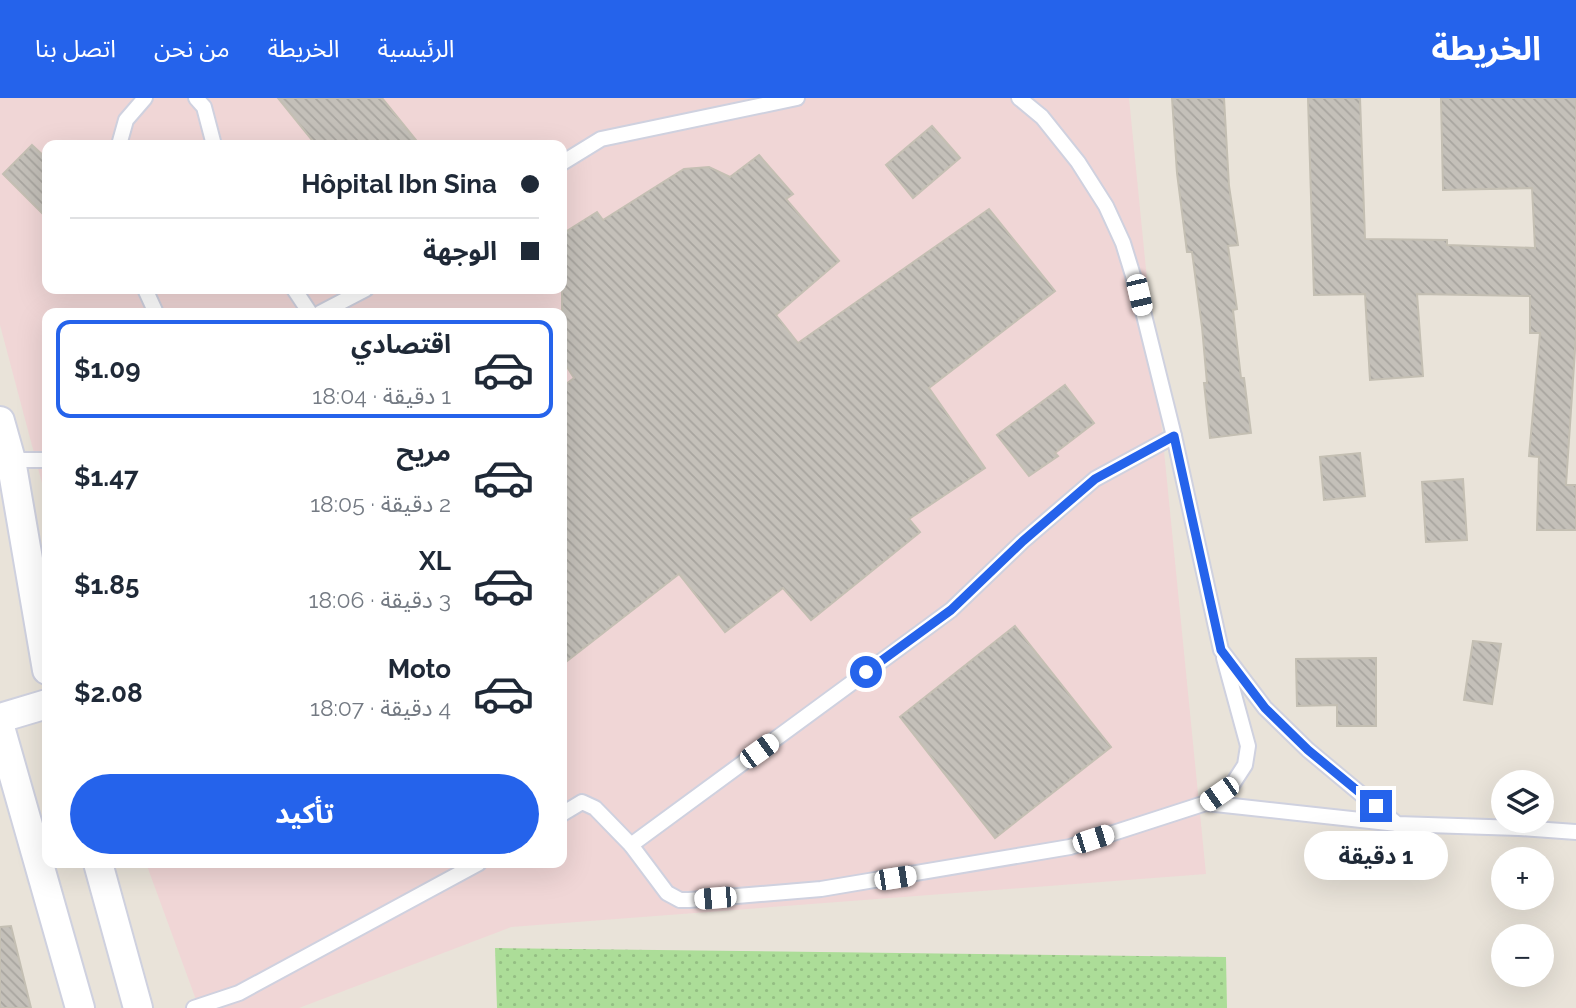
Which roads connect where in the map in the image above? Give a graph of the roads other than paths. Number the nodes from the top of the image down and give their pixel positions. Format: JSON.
{"nodes":[{"id":1,"x":145,"y":98,"type":"edge"},
{"id":2,"x":197,"y":98,"type":"edge"},
{"id":3,"x":797,"y":98,"type":"edge"},
{"id":4,"x":1019,"y":98,"type":"edge"},
{"id":5,"x":120,"y":140,"type":"edge"},
{"id":6,"x":213,"y":140,"type":"edge"},
{"id":7,"x":567,"y":160,"type":"edge"},
{"id":8,"x":356,"y":294,"type":"edge"},
{"id":9,"x":330,"y":308,"type":"edge"},
{"id":10,"x":0,"y":421,"type":"edge"},
{"id":11,"x":1174,"y":436,"type":"junction"},
{"id":12,"x":42,"y":460,"type":"edge"},
{"id":13,"x":5,"y":461,"type":"edge"},
{"id":14,"x":42,"y":645,"type":"edge"},
{"id":15,"x":1221,"y":650,"type":"junction"},
{"id":16,"x":42,"y":705,"type":"edge"},
{"id":17,"x":0,"y":718,"type":"edge"},
{"id":18,"x":0,"y":727,"type":"edge"},
{"id":19,"x":1206,"y":803,"type":"junction"},
{"id":20,"x":567,"y":811,"type":"edge"},
{"id":21,"x":1397,"y":824,"type":"junction"},
{"id":22,"x":1576,"y":832,"type":"edge"},
{"id":23,"x":631,"y":845,"type":"junction"},
{"id":24,"x":99,"y":868,"type":"edge"},
{"id":25,"x":470,"y":868,"type":"edge"},
{"id":26,"x":80,"y":1008,"type":"edge"},
{"id":27,"x":138,"y":1008,"type":"edge"},
{"id":28,"x":194,"y":1008,"type":"edge"}],
"edges":[{"from":1,"to":5,"type":"lane"},
{"from":2,"to":6,"type":"lane"},
{"from":3,"to":7,"type":"lane"},
{"from":4,"to":11,"type":"lane"},
{"from":8,"to":9,"type":"lane"},
{"from":10,"to":13,"type":"street"},
{"from":11,"to":15,"type":"lane"},
{"from":11,"to":23,"type":"lane"},
{"from":12,"to":13,"type":"lane"},
{"from":13,"to":14,"type":"street"},
{"from":15,"to":19,"type":"lane"},
{"from":15,"to":21,"type":"lane"},
{"from":16,"to":17,"type":"street"},
{"from":18,"to":26,"type":"street"},
{"from":19,"to":21,"type":"lane"},
{"from":19,"to":23,"type":"lane"},
{"from":20,"to":23,"type":"lane"},
{"from":21,"to":22,"type":"lane"},
{"from":24,"to":27,"type":"street"},
{"from":25,"to":28,"type":"lane"}]}
